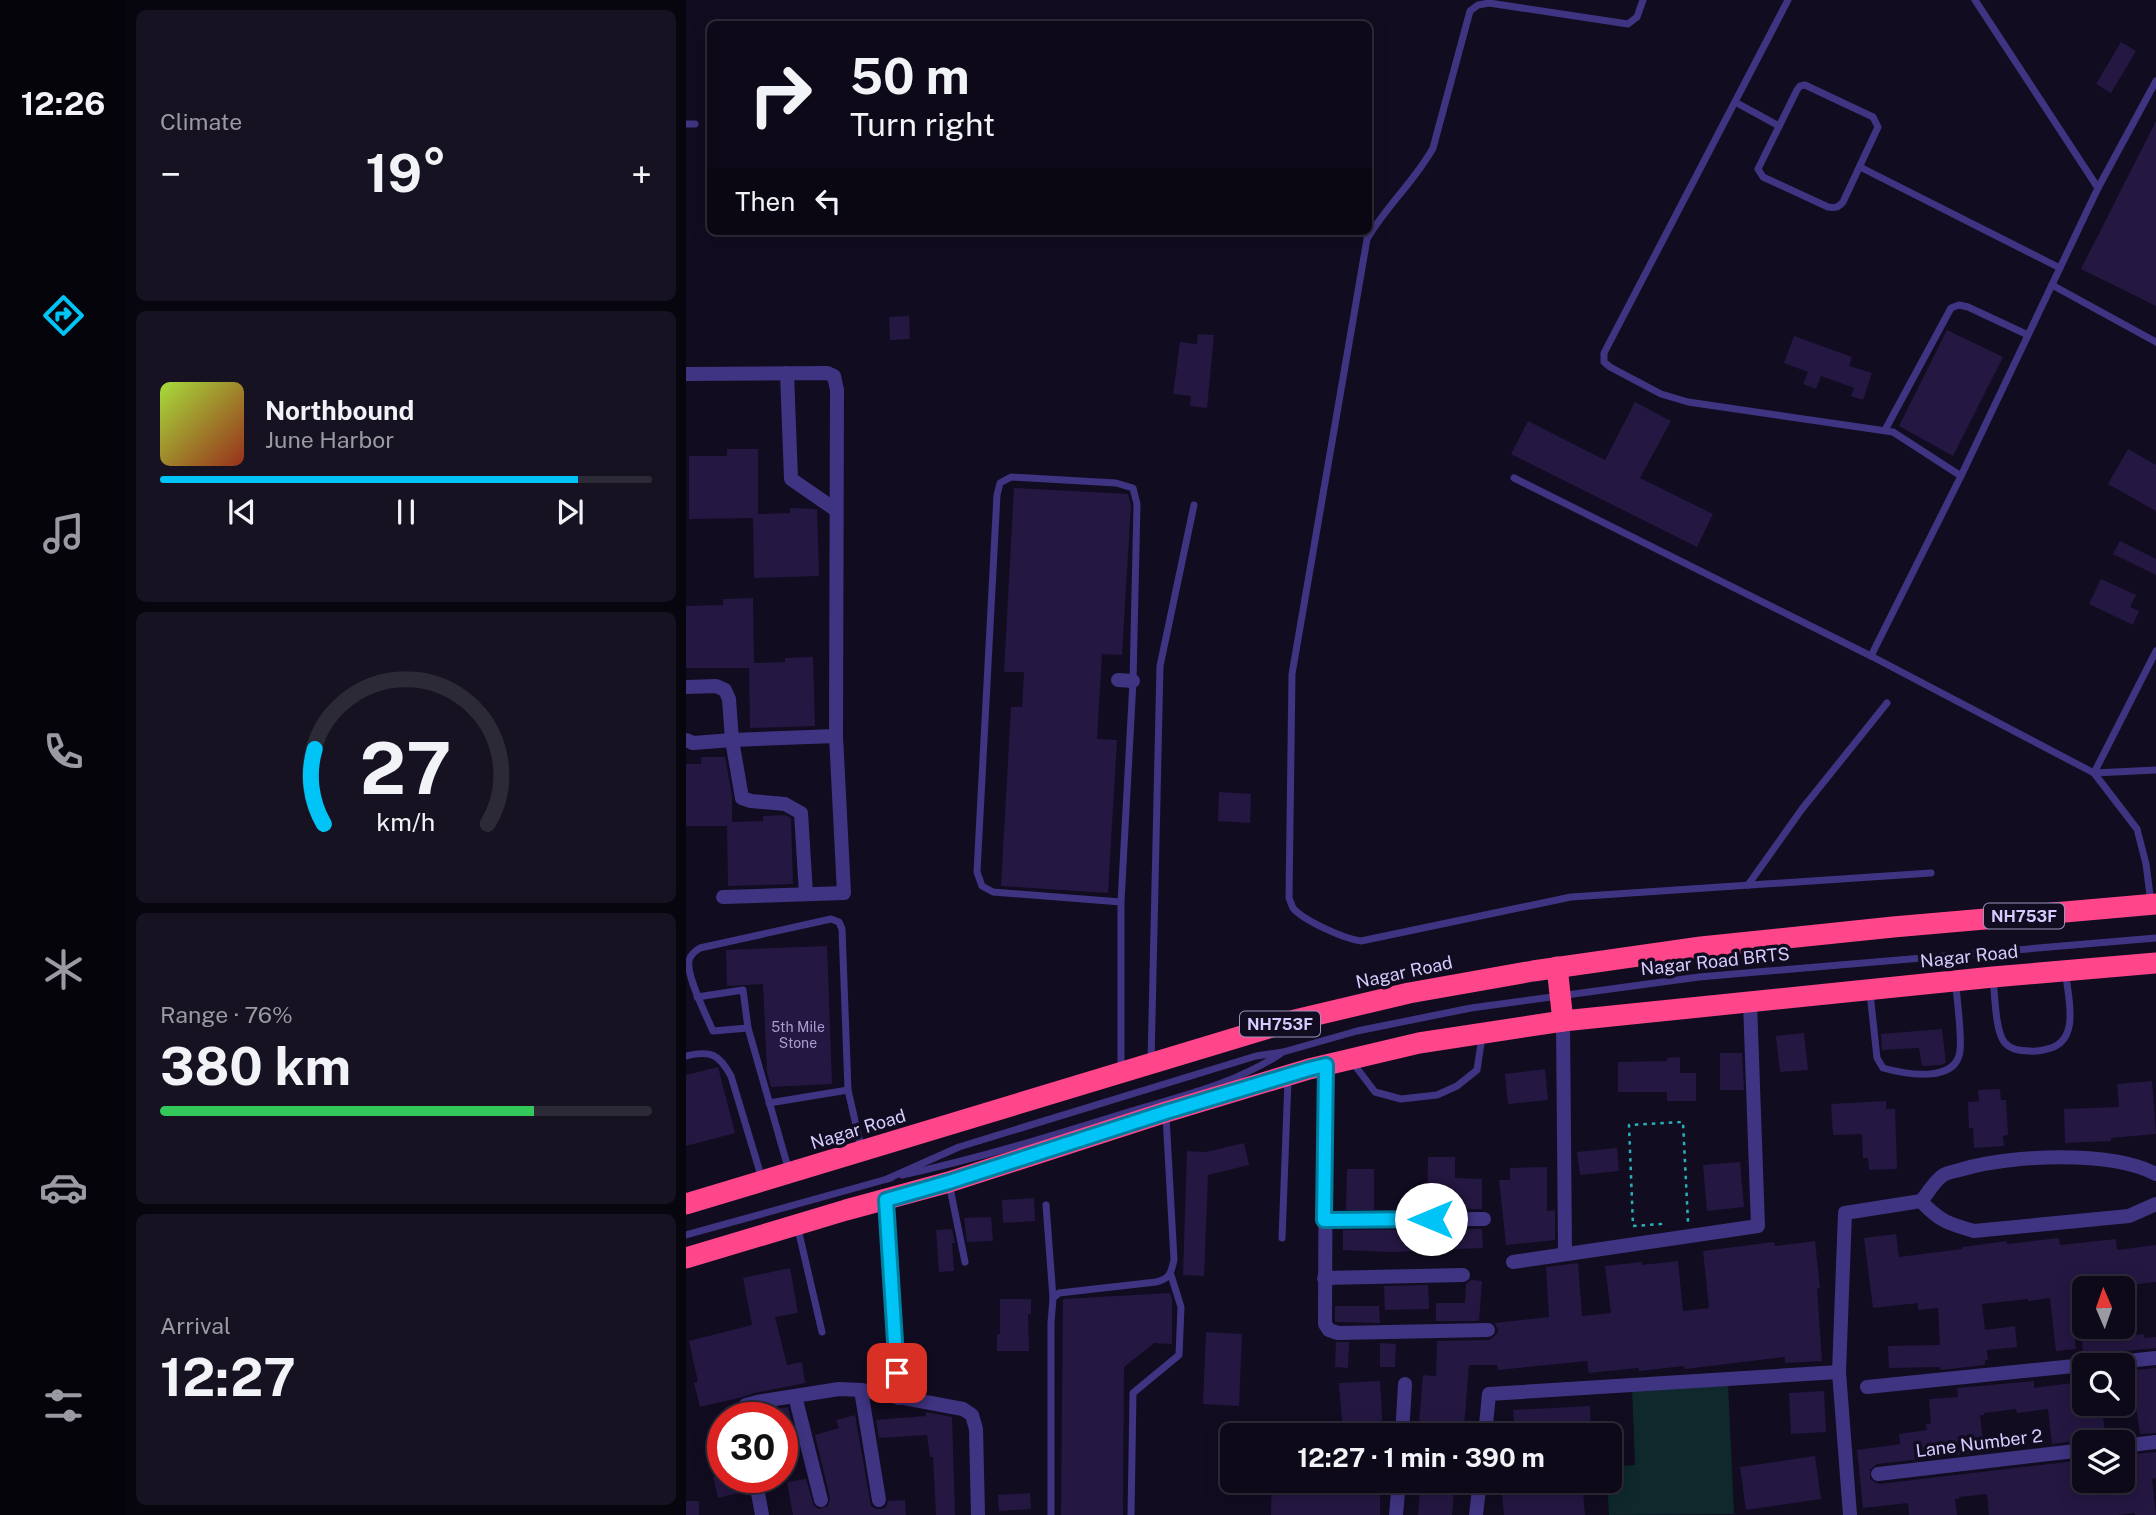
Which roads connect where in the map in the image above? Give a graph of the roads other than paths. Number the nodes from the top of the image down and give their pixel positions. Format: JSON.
{"nodes":[{"id":1,"x":1643,"y":0,"type":"edge"},
{"id":2,"x":1787,"y":0,"type":"edge"},
{"id":3,"x":1975,"y":0,"type":"edge"},
{"id":4,"x":2156,"y":80,"type":"edge"},
{"id":5,"x":1735,"y":102,"type":"junction"},
{"id":6,"x":686,"y":124,"type":"edge"},
{"id":7,"x":695,"y":124,"type":"dead end"},
{"id":8,"x":1779,"y":126,"type":"junction"},
{"id":9,"x":1860,"y":167,"type":"junction"},
{"id":10,"x":2098,"y":188,"type":"junction"},
{"id":11,"x":1372,"y":230,"type":"edge"},
{"id":12,"x":1369,"y":235,"type":"edge"},
{"id":13,"x":2060,"y":268,"type":"junction"},
{"id":14,"x":2052,"y":285,"type":"junction"},
{"id":15,"x":2028,"y":335,"type":"junction"},
{"id":16,"x":2156,"y":342,"type":"edge"},
{"id":17,"x":787,"y":373,"type":"junction"},
{"id":18,"x":686,"y":374,"type":"edge"},
{"id":19,"x":1885,"y":430,"type":"junction"},
{"id":20,"x":1961,"y":477,"type":"junction"},
{"id":21,"x":1514,"y":478,"type":"dead end"},
{"id":22,"x":1194,"y":505,"type":"dead end"},
{"id":23,"x":836,"y":510,"type":"junction"},
{"id":24,"x":2156,"y":651,"type":"edge"},
{"id":25,"x":1871,"y":656,"type":"junction"},
{"id":26,"x":686,"y":687,"type":"edge"},
{"id":27,"x":1887,"y":703,"type":"dead end"},
{"id":28,"x":836,"y":736,"type":"junction"},
{"id":29,"x":686,"y":740,"type":"edge"},
{"id":30,"x":732,"y":740,"type":"junction"},
{"id":31,"x":2156,"y":770,"type":"edge"},
{"id":32,"x":2094,"y":774,"type":"junction"},
{"id":33,"x":1931,"y":873,"type":"dead end"},
{"id":34,"x":1748,"y":885,"type":"junction"},
{"id":35,"x":806,"y":894,"type":"junction"},
{"id":36,"x":723,"y":897,"type":"dead end"},
{"id":37,"x":1121,"y":902,"type":"junction"},
{"id":38,"x":2154,"y":905,"type":"edge"},
{"id":39,"x":2156,"y":938,"type":"edge"},
{"id":40,"x":2156,"y":963,"type":"edge"},
{"id":41,"x":1557,"y":967,"type":"junction"},
{"id":42,"x":2066,"y":970,"type":"junction"},
{"id":43,"x":1993,"y":976,"type":"junction"},
{"id":44,"x":1956,"y":980,"type":"junction"},
{"id":45,"x":1870,"y":989,"type":"junction"},
{"id":46,"x":1561,"y":996,"type":"junction"},
{"id":47,"x":697,"y":997,"type":"junction"},
{"id":48,"x":1750,"y":1002,"type":"junction"},
{"id":49,"x":1563,"y":1021,"type":"junction"},
{"id":50,"x":748,"y":1028,"type":"junction"},
{"id":51,"x":1483,"y":1033,"type":"junction"},
{"id":52,"x":1283,"y":1052,"type":"junction"},
{"id":53,"x":686,"y":1056,"type":"edge"},
{"id":54,"x":1350,"y":1059,"type":"junction"},
{"id":55,"x":1151,"y":1063,"type":"junction"},
{"id":56,"x":1326,"y":1065,"type":"junction"},
{"id":57,"x":1121,"y":1072,"type":"junction"},
{"id":58,"x":1288,"y":1075,"type":"junction"},
{"id":59,"x":848,"y":1090,"type":"junction"},
{"id":60,"x":769,"y":1103,"type":"junction"},
{"id":61,"x":1166,"y":1112,"type":"junction"},
{"id":62,"x":862,"y":1151,"type":"junction"},
{"id":63,"x":789,"y":1173,"type":"junction"},
{"id":64,"x":2156,"y":1174,"type":"edge"},
{"id":65,"x":763,"y":1181,"type":"junction"},
{"id":66,"x":949,"y":1182,"type":"junction"},
{"id":67,"x":886,"y":1189,"type":"junction"},
{"id":68,"x":1921,"y":1201,"type":"junction"},
{"id":69,"x":686,"y":1204,"type":"edge"},
{"id":70,"x":2156,"y":1204,"type":"edge"},
{"id":71,"x":1046,"y":1205,"type":"dead end"},
{"id":72,"x":1484,"y":1219,"type":"dead end"},
{"id":73,"x":1324,"y":1220,"type":"junction"},
{"id":74,"x":797,"y":1225,"type":"junction"},
{"id":75,"x":686,"y":1235,"type":"edge"},
{"id":76,"x":1282,"y":1238,"type":"dead end"},
{"id":77,"x":1565,"y":1253,"type":"junction"},
{"id":78,"x":686,"y":1258,"type":"edge"},
{"id":79,"x":965,"y":1262,"type":"dead end"},
{"id":80,"x":1513,"y":1262,"type":"dead end"},
{"id":81,"x":1171,"y":1275,"type":"junction"},
{"id":82,"x":1463,"y":1275,"type":"dead end"},
{"id":83,"x":1324,"y":1278,"type":"junction"},
{"id":84,"x":1053,"y":1298,"type":"junction"},
{"id":85,"x":1488,"y":1330,"type":"dead end"},
{"id":86,"x":821,"y":1332,"type":"dead end"},
{"id":87,"x":2156,"y":1358,"type":"edge"},
{"id":88,"x":2135,"y":1360,"type":"edge"},
{"id":89,"x":2072,"y":1366,"type":"edge"},
{"id":90,"x":1839,"y":1372,"type":"junction"},
{"id":91,"x":1405,"y":1384,"type":"dead end"},
{"id":92,"x":1867,"y":1387,"type":"dead end"},
{"id":93,"x":861,"y":1390,"type":"junction"},
{"id":94,"x":795,"y":1396,"type":"junction"},
{"id":95,"x":898,"y":1398,"type":"junction"},
{"id":96,"x":762,"y":1402,"type":"edge"},
{"id":97,"x":1403,"y":1423,"type":"edge"},
{"id":98,"x":1486,"y":1423,"type":"edge"},
{"id":99,"x":2156,"y":1442,"type":"edge"},
{"id":100,"x":2135,"y":1445,"type":"edge"},
{"id":101,"x":2072,"y":1451,"type":"edge"},
{"id":102,"x":1878,"y":1474,"type":"dead end"},
{"id":103,"x":758,"y":1493,"type":"edge"},
{"id":104,"x":1398,"y":1493,"type":"edge"},
{"id":105,"x":1479,"y":1493,"type":"edge"},
{"id":106,"x":821,"y":1500,"type":"dead end"},
{"id":107,"x":879,"y":1500,"type":"dead end"},
{"id":108,"x":762,"y":1515,"type":"edge"},
{"id":109,"x":978,"y":1515,"type":"edge"},
{"id":110,"x":1051,"y":1515,"type":"edge"},
{"id":111,"x":1131,"y":1515,"type":"edge"},
{"id":112,"x":1396,"y":1515,"type":"edge"},
{"id":113,"x":1476,"y":1515,"type":"edge"},
{"id":114,"x":1850,"y":1515,"type":"edge"}],
"edges":[{"from":1,"to":11,"type":"lane"},
{"from":2,"to":5,"type":"lane"},
{"from":3,"to":10,"type":"lane"},
{"from":4,"to":10,"type":"lane"},
{"from":5,"to":8,"type":"lane"},
{"from":5,"to":19,"type":"lane"},
{"from":6,"to":7,"type":"lane"},
{"from":8,"to":9,"type":"lane"},
{"from":8,"to":9,"type":"lane"},
{"from":9,"to":13,"type":"lane"},
{"from":10,"to":13,"type":"lane"},
{"from":12,"to":34,"type":"lane"},
{"from":13,"to":14,"type":"lane"},
{"from":14,"to":15,"type":"lane"},
{"from":14,"to":16,"type":"lane"},
{"from":15,"to":19,"type":"lane"},
{"from":15,"to":20,"type":"lane"},
{"from":17,"to":18,"type":"street"},
{"from":17,"to":23,"type":"street"},
{"from":17,"to":23,"type":"street"},
{"from":19,"to":20,"type":"lane"},
{"from":20,"to":25,"type":"lane"},
{"from":21,"to":25,"type":"lane"},
{"from":22,"to":55,"type":"lane"},
{"from":23,"to":28,"type":"street"},
{"from":24,"to":32,"type":"lane"},
{"from":25,"to":32,"type":"lane"},
{"from":26,"to":30,"type":"street"},
{"from":27,"to":34,"type":"lane"},
{"from":28,"to":30,"type":"street"},
{"from":28,"to":35,"type":"street"},
{"from":29,"to":30,"type":"street"},
{"from":30,"to":35,"type":"street"},
{"from":31,"to":32,"type":"lane"},
{"from":32,"to":38,"type":"lane"},
{"from":33,"to":34,"type":"lane"},
{"from":35,"to":36,"type":"street"},
{"from":37,"to":37,"type":"lane"},
{"from":37,"to":57,"type":"lane"},
{"from":38,"to":41,"type":"highway","name":"Nagar Road","number":"NH753F"},
{"from":39,"to":46,"type":"lane","name":"Nagar Road BRTS"},
{"from":40,"to":42,"type":"highway","name":"Nagar Road"},
{"from":41,"to":46,"type":"highway"},
{"from":41,"to":55,"type":"highway","name":"Nagar Road","number":"NH753F"},
{"from":42,"to":43,"type":"highway","name":"Nagar Road"},
{"from":42,"to":43,"type":"lane"},
{"from":43,"to":44,"type":"highway","name":"Nagar Road"},
{"from":44,"to":45,"type":"highway","name":"Nagar Road"},
{"from":44,"to":45,"type":"lane"},
{"from":45,"to":48,"type":"highway","name":"Nagar Road"},
{"from":46,"to":49,"type":"highway"},
{"from":46,"to":52,"type":"lane","name":"Nagar Road BRTS"},
{"from":47,"to":50,"type":"lane"},
{"from":47,"to":50,"type":"lane"},
{"from":47,"to":59,"type":"lane"},
{"from":48,"to":49,"type":"highway","name":"Nagar Road"},
{"from":48,"to":77,"type":"street"},
{"from":49,"to":51,"type":"highway","name":"Nagar Road"},
{"from":49,"to":77,"type":"street"},
{"from":50,"to":60,"type":"lane"},
{"from":51,"to":54,"type":"highway","name":"Nagar Road"},
{"from":51,"to":54,"type":"lane"},
{"from":52,"to":67,"type":"lane"},
{"from":52,"to":67,"type":"lane"},
{"from":53,"to":65,"type":"lane"},
{"from":54,"to":56,"type":"highway","name":"Nagar Road"},
{"from":55,"to":57,"type":"highway","name":"Nagar Road","number":"NH753F"},
{"from":56,"to":58,"type":"highway","name":"Nagar Road"},
{"from":56,"to":73,"type":"street"},
{"from":57,"to":62,"type":"highway","name":"Nagar Road","number":"NH753F"},
{"from":58,"to":61,"type":"highway","name":"Nagar Road"},
{"from":58,"to":76,"type":"lane"},
{"from":59,"to":60,"type":"lane"},
{"from":59,"to":62,"type":"lane"},
{"from":60,"to":63,"type":"lane"},
{"from":61,"to":66,"type":"highway","name":"Nagar Road"},
{"from":61,"to":81,"type":"lane"},
{"from":62,"to":63,"type":"highway","name":"Nagar Road","number":"NH753F"},
{"from":63,"to":65,"type":"highway","name":"Nagar Road","number":"NH753F"},
{"from":64,"to":68,"type":"street"},
{"from":65,"to":69,"type":"highway","name":"Nagar Road","number":"NH753F"},
{"from":66,"to":67,"type":"highway","name":"Nagar Road"},
{"from":66,"to":79,"type":"lane"},
{"from":67,"to":74,"type":"highway","name":"Nagar Road"},
{"from":67,"to":75,"type":"lane"},
{"from":67,"to":95,"type":"street"},
{"from":68,"to":70,"type":"street"},
{"from":68,"to":90,"type":"street"},
{"from":71,"to":84,"type":"lane"},
{"from":72,"to":73,"type":"street"},
{"from":73,"to":83,"type":"street"},
{"from":74,"to":78,"type":"highway","name":"Nagar Road"},
{"from":74,"to":86,"type":"lane"},
{"from":77,"to":80,"type":"street"},
{"from":81,"to":84,"type":"lane"},
{"from":81,"to":111,"type":"lane"},
{"from":82,"to":83,"type":"street"},
{"from":83,"to":85,"type":"street"},
{"from":84,"to":110,"type":"lane"},
{"from":87,"to":88,"type":"street"},
{"from":89,"to":92,"type":"street"},
{"from":90,"to":98,"type":"street"},
{"from":90,"to":114,"type":"street"},
{"from":91,"to":97,"type":"street"},
{"from":93,"to":94,"type":"street"},
{"from":93,"to":95,"type":"street"},
{"from":93,"to":107,"type":"street"},
{"from":94,"to":96,"type":"street"},
{"from":94,"to":106,"type":"street"},
{"from":95,"to":109,"type":"street"},
{"from":99,"to":100,"type":"street"},
{"from":101,"to":102,"type":"street","name":"Lane Number 2"},
{"from":103,"to":108,"type":"street"},
{"from":104,"to":112,"type":"street"},
{"from":105,"to":113,"type":"street"}]}
